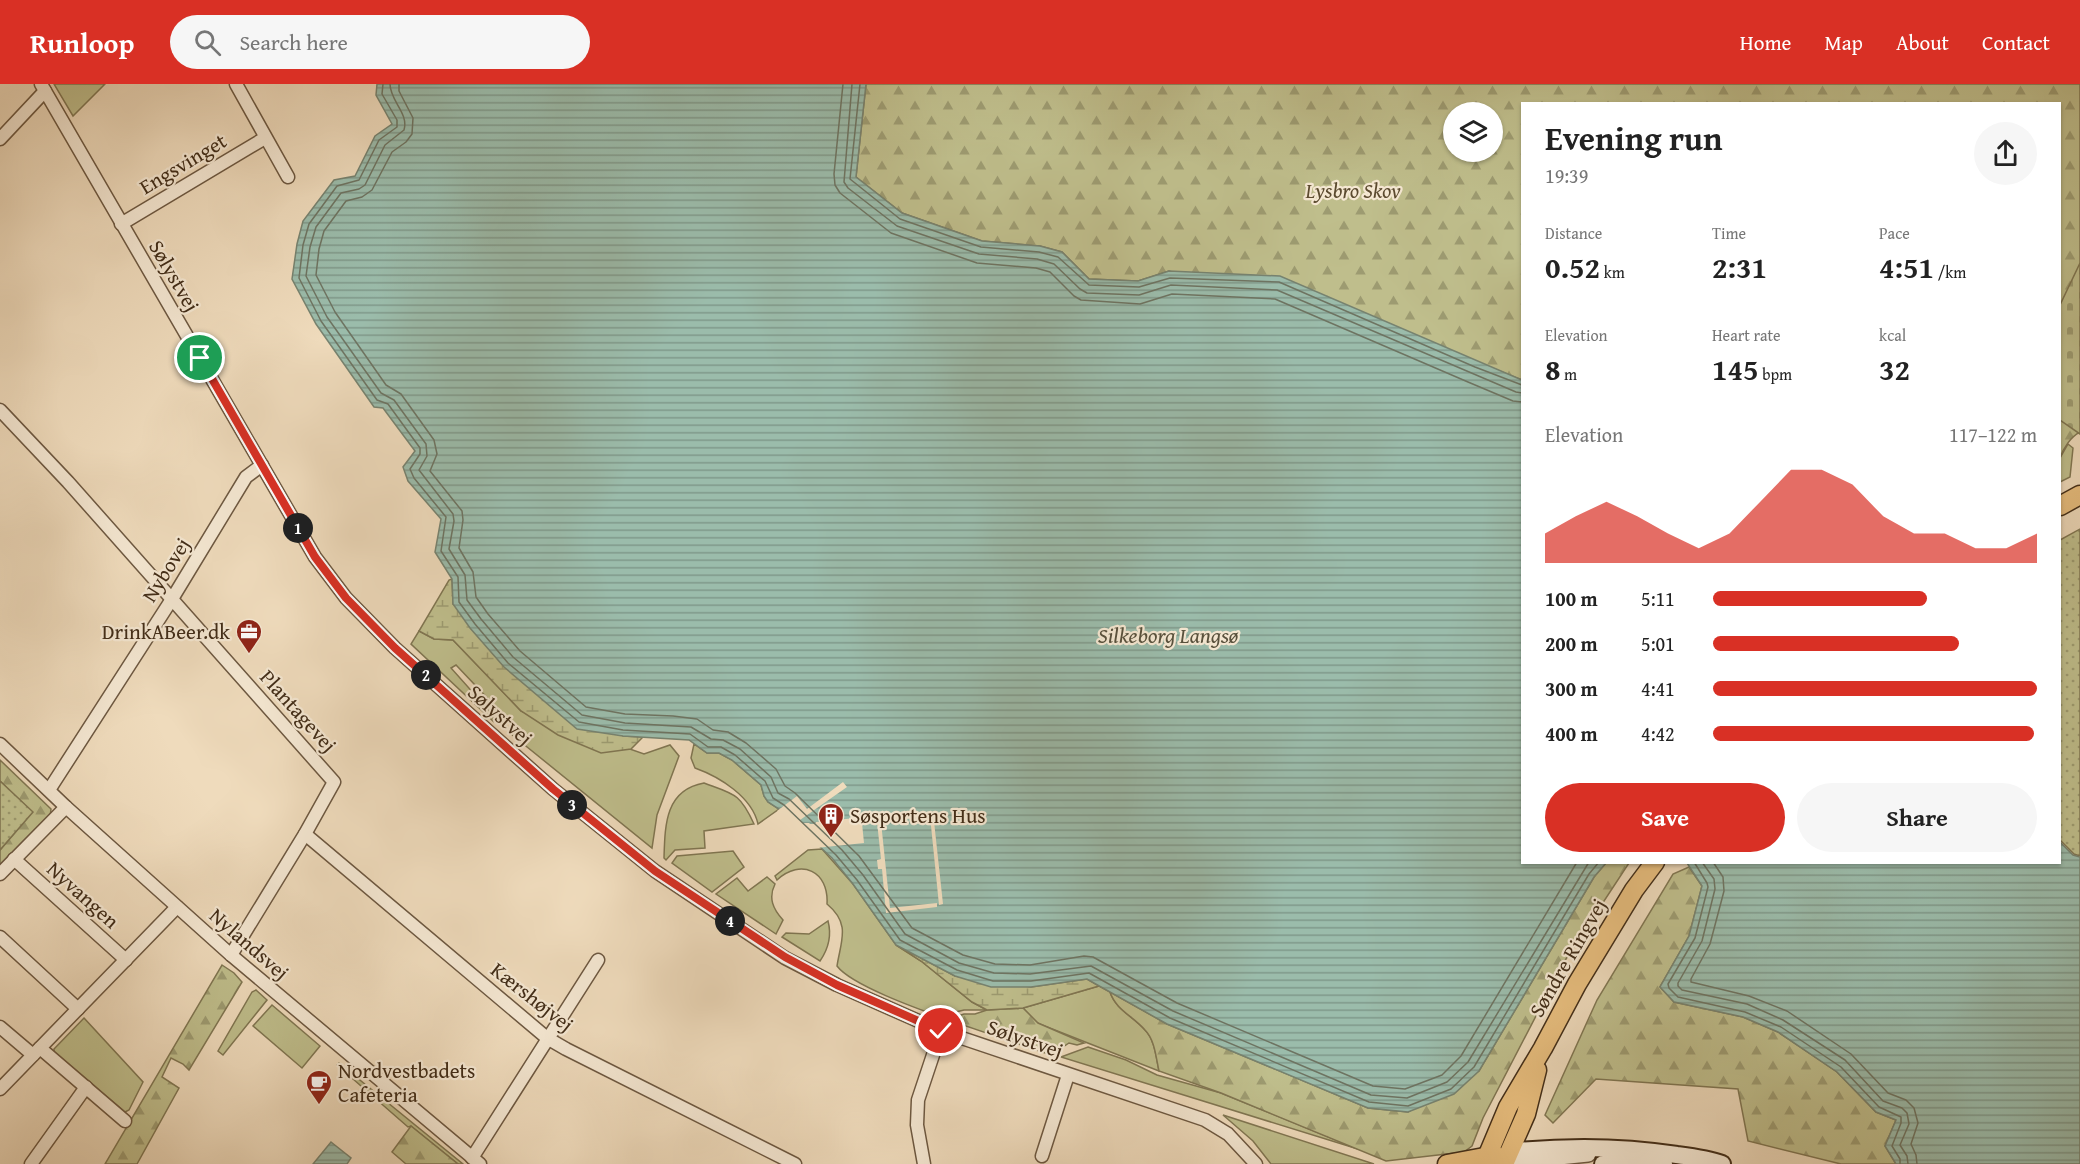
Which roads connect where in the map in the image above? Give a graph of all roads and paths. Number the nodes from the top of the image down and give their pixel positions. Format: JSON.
{"nodes":[{"id":1,"x":236,"y":84,"type":"edge"},
{"id":2,"x":43,"y":88,"type":"edge"},
{"id":3,"x":265,"y":138,"type":"junction"},
{"id":4,"x":0,"y":139,"type":"edge"},
{"id":5,"x":288,"y":177,"type":"dead end"},
{"id":6,"x":121,"y":224,"type":"junction"},
{"id":7,"x":0,"y":410,"type":"edge"},
{"id":8,"x":262,"y":465,"type":"junction"},
{"id":9,"x":2080,"y":495,"type":"edge"},
{"id":10,"x":2061,"y":505,"type":"edge"},
{"id":11,"x":172,"y":598,"type":"junction"},
{"id":12,"x":0,"y":744,"type":"edge"},
{"id":13,"x":49,"y":790,"type":"junction"},
{"id":14,"x":66,"y":807,"type":"junction"},
{"id":15,"x":305,"y":834,"type":"junction"},
{"id":16,"x":14,"y":859,"type":"junction"},
{"id":17,"x":1654,"y":864,"type":"edge"},
{"id":18,"x":0,"y":874,"type":"edge"},
{"id":19,"x":177,"y":907,"type":"junction"},
{"id":20,"x":0,"y":937,"type":"edge"},
{"id":21,"x":231,"y":955,"type":"junction"},
{"id":22,"x":126,"y":960,"type":"junction"},
{"id":23,"x":598,"y":960,"type":"dead end"},
{"id":24,"x":78,"y":1009,"type":"junction"},
{"id":25,"x":0,"y":1027,"type":"edge"},
{"id":26,"x":941,"y":1031,"type":"junction"},
{"id":27,"x":547,"y":1038,"type":"junction"},
{"id":28,"x":37,"y":1052,"type":"junction"},
{"id":29,"x":1068,"y":1075,"type":"junction"},
{"id":30,"x":86,"y":1087,"type":"junction"},
{"id":31,"x":0,"y":1089,"type":"edge"},
{"id":32,"x":125,"y":1121,"type":"dead end"},
{"id":33,"x":1042,"y":1156,"type":"dead end"},
{"id":34,"x":1495,"y":1160,"type":"edge"},
{"id":35,"x":476,"y":1161,"type":"edge"},
{"id":36,"x":30,"y":1164,"type":"edge"},
{"id":37,"x":795,"y":1164,"type":"edge"},
{"id":38,"x":924,"y":1164,"type":"edge"},
{"id":39,"x":1256,"y":1164,"type":"edge"},
{"id":40,"x":1447,"y":1164,"type":"edge"},
{"id":41,"x":1603,"y":1164,"type":"edge"},
{"id":42,"x":1664,"y":1164,"type":"edge"},
{"id":43,"x":1722,"y":1164,"type":"edge"}],
"edges":[{"from":1,"to":3,"type":"street"},
{"from":2,"to":4,"type":"street"},
{"from":2,"to":6,"type":"street","name":"Sølystvej"},
{"from":3,"to":5,"type":"street"},
{"from":3,"to":6,"type":"street","name":"Engsvinget"},
{"from":6,"to":8,"type":"street","name":"Sølystvej"},
{"from":7,"to":11,"type":"street","name":"Plantagevej"},
{"from":8,"to":11,"type":"street","name":"Nybovej"},
{"from":8,"to":26,"type":"street","name":"Sølystvej"},
{"from":9,"to":10,"type":"main road"},
{"from":11,"to":13,"type":"street","name":"Nybovej"},
{"from":11,"to":15,"type":"street","name":"Plantagevej"},
{"from":12,"to":13,"type":"street","name":"Nylandsvej"},
{"from":13,"to":14,"type":"street","name":"Nylandsvej"},
{"from":14,"to":16,"type":"street","name":"Nyvangen"},
{"from":14,"to":19,"type":"street","name":"Nylandsvej"},
{"from":15,"to":21,"type":"street","name":"Plantagevej"},
{"from":15,"to":27,"type":"street","name":"Kærshøjvej"},
{"from":16,"to":18,"type":"street","name":"Nyvangen"},
{"from":16,"to":22,"type":"street","name":"Nyvangen"},
{"from":17,"to":34,"type":"main road","name":"Søndre Ringvej"},
{"from":19,"to":21,"type":"street","name":"Nylandsvej"},
{"from":19,"to":22,"type":"street"},
{"from":20,"to":24,"type":"street"},
{"from":21,"to":35,"type":"street","name":"Nylandsvej"},
{"from":22,"to":24,"type":"street"},
{"from":23,"to":27,"type":"street"},
{"from":24,"to":28,"type":"street"},
{"from":25,"to":28,"type":"street"},
{"from":26,"to":29,"type":"street","name":"Sølystvej"},
{"from":26,"to":38,"type":"street"},
{"from":27,"to":35,"type":"street"},
{"from":27,"to":37,"type":"street","name":"Kærshøjvej"},
{"from":28,"to":30,"type":"street"},
{"from":28,"to":31,"type":"street"},
{"from":29,"to":33,"type":"street","name":"Sølystvej"},
{"from":29,"to":39,"type":"street","name":"Sølystvej"},
{"from":30,"to":32,"type":"street"},
{"from":30,"to":36,"type":"street"},
{"from":34,"to":40,"type":"main road"},
{"from":34,"to":43,"type":"main road"},
{"from":41,"to":42,"type":"main road"}]}
